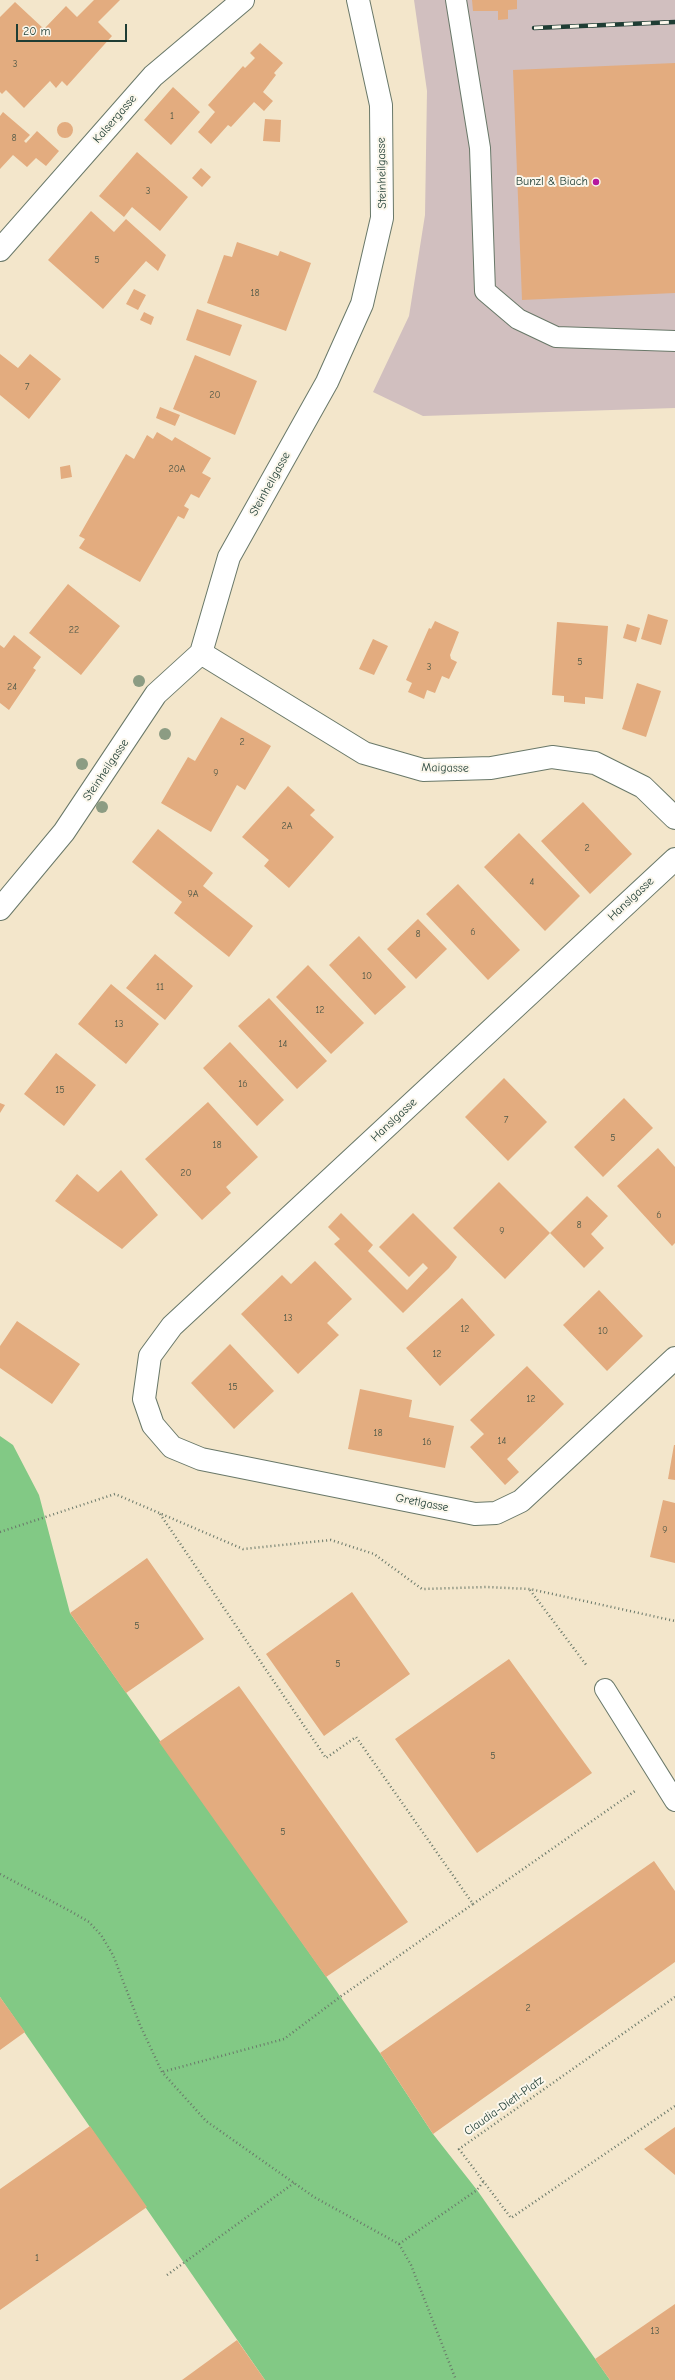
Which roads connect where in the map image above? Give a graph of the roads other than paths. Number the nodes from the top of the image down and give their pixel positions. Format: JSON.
{"nodes":[{"id":1,"x":243,"y":0,"type":"edge"},
{"id":2,"x":358,"y":0,"type":"edge"},
{"id":3,"x":456,"y":0,"type":"edge"},
{"id":4,"x":0,"y":250,"type":"edge"},
{"id":5,"x":675,"y":341,"type":"edge"},
{"id":6,"x":201,"y":653,"type":"junction"},
{"id":7,"x":675,"y":818,"type":"edge"},
{"id":8,"x":675,"y":859,"type":"edge"},
{"id":9,"x":0,"y":909,"type":"edge"},
{"id":10,"x":675,"y":1358,"type":"edge"},
{"id":11,"x":144,"y":1399,"type":"joint"},
{"id":12,"x":604,"y":1688,"type":"dead end"},
{"id":13,"x":675,"y":1801,"type":"edge"}],
"edges":[{"from":1,"to":4,"type":"street","name":"Kalsergasse"},
{"from":2,"to":6,"type":"street","name":"Steinheilgasse"},
{"from":3,"to":5,"type":"lane"},
{"from":6,"to":7,"type":"street","name":"Maigasse"},
{"from":6,"to":9,"type":"street","name":"Steinheilgasse"},
{"from":8,"to":11,"type":"street","name":"Hanslgasse"},
{"from":10,"to":11,"type":"street","name":"Gretlgasse"},
{"from":12,"to":13,"type":"lane"}]}
